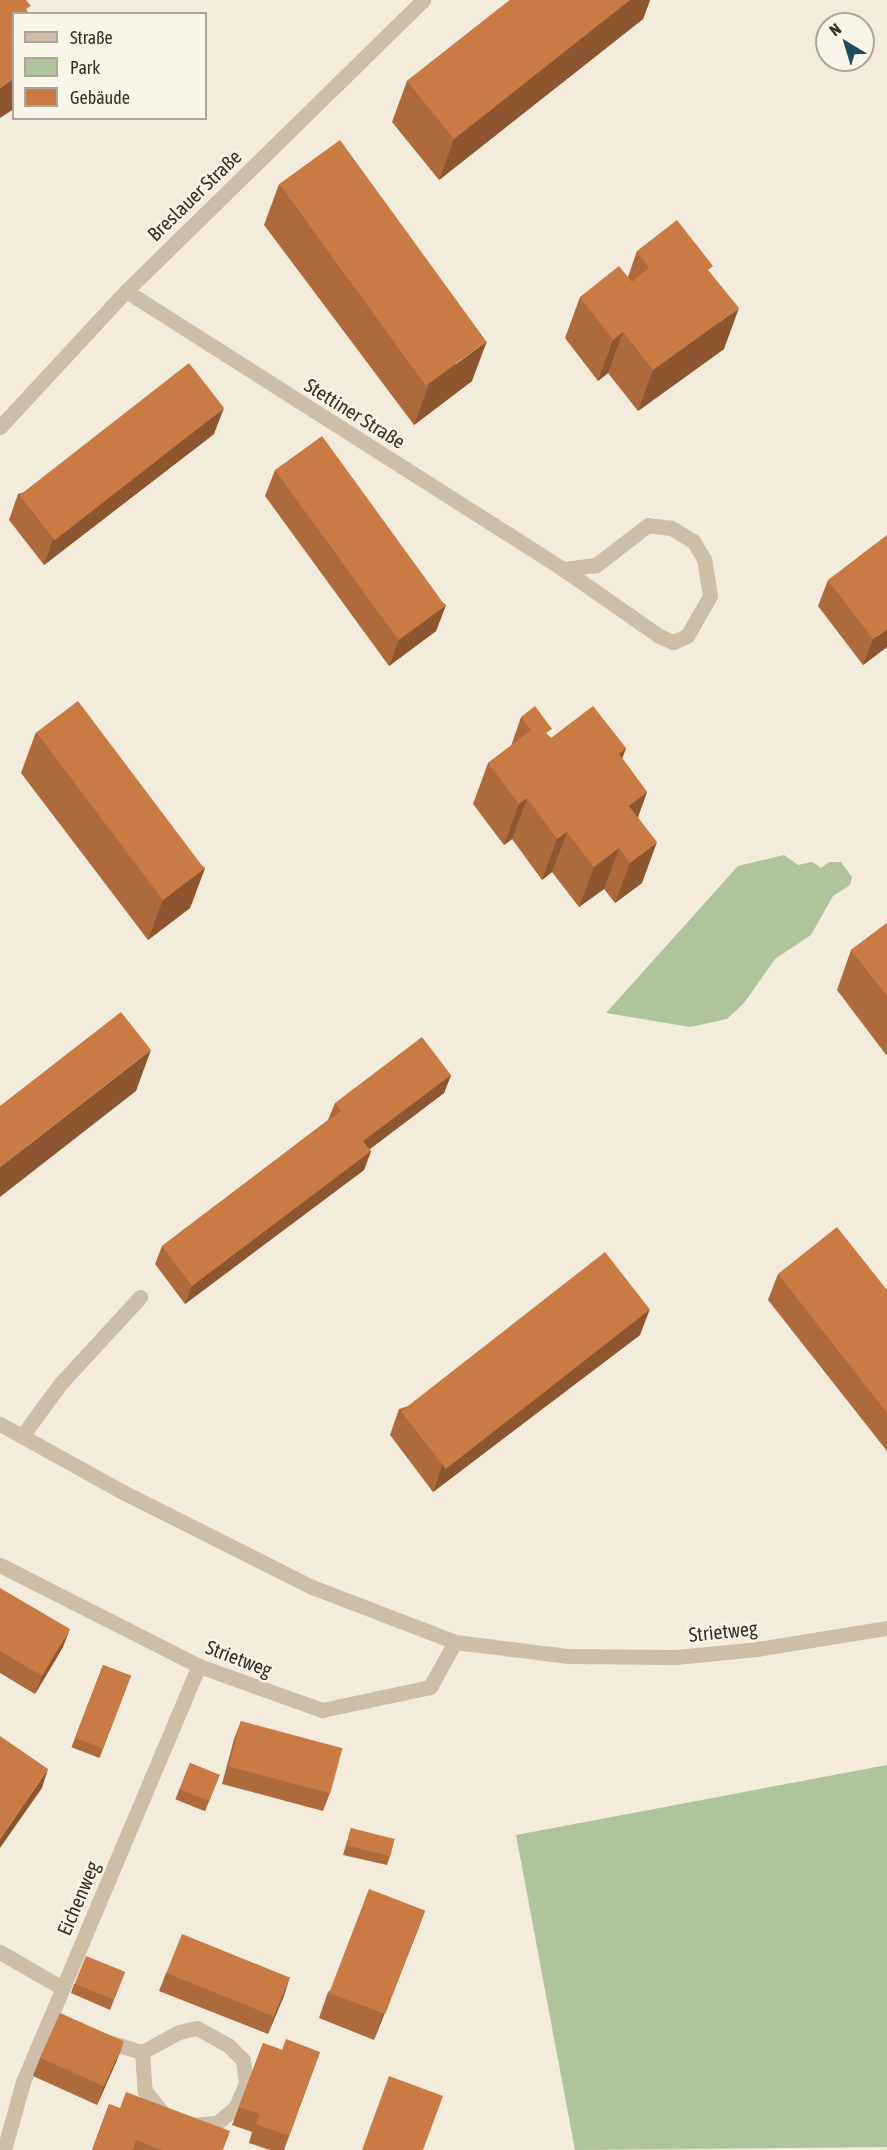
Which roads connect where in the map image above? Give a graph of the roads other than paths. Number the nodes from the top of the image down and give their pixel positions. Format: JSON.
{"nodes":[{"id":1,"x":423,"y":0,"type":"edge"},
{"id":2,"x":126,"y":291,"type":"junction"},
{"id":3,"x":0,"y":427,"type":"edge"},
{"id":4,"x":563,"y":569,"type":"junction"},
{"id":5,"x":140,"y":1297,"type":"dead end"},
{"id":6,"x":0,"y":1424,"type":"edge"},
{"id":7,"x":22,"y":1436,"type":"junction"},
{"id":8,"x":0,"y":1565,"type":"edge"},
{"id":9,"x":887,"y":1628,"type":"edge"},
{"id":10,"x":455,"y":1642,"type":"junction"},
{"id":11,"x":199,"y":1666,"type":"junction"},
{"id":12,"x":0,"y":1952,"type":"edge"},
{"id":13,"x":62,"y":1988,"type":"junction"},
{"id":14,"x":48,"y":2022,"type":"junction"},
{"id":15,"x":66,"y":2028,"type":"edge"},
{"id":16,"x":86,"y":2035,"type":"edge"},
{"id":17,"x":142,"y":2052,"type":"junction"},
{"id":18,"x":4,"y":2150,"type":"edge"}],
"edges":[{"from":1,"to":2,"type":"street","name":"Breslauer Straße"},
{"from":2,"to":3,"type":"street","name":"Breslauer Straße"},
{"from":2,"to":4,"type":"street","name":"Stettiner Straße"},
{"from":4,"to":4,"type":"street","name":"Stettiner Straße"},
{"from":5,"to":7,"type":"street"},
{"from":6,"to":7,"type":"street","name":"Strietweg"},
{"from":7,"to":10,"type":"street","name":"Strietweg"},
{"from":8,"to":11,"type":"street","name":"Strietweg"},
{"from":9,"to":10,"type":"street","name":"Strietweg"},
{"from":10,"to":11,"type":"street","name":"Strietweg"},
{"from":11,"to":13,"type":"street","name":"Eichenweg"},
{"from":12,"to":13,"type":"street"},
{"from":13,"to":14,"type":"street","name":"Eichenweg"},
{"from":14,"to":15,"type":"street"},
{"from":14,"to":18,"type":"street","name":"Eichenweg"},
{"from":16,"to":17,"type":"street"},
{"from":17,"to":17,"type":"street"}]}
